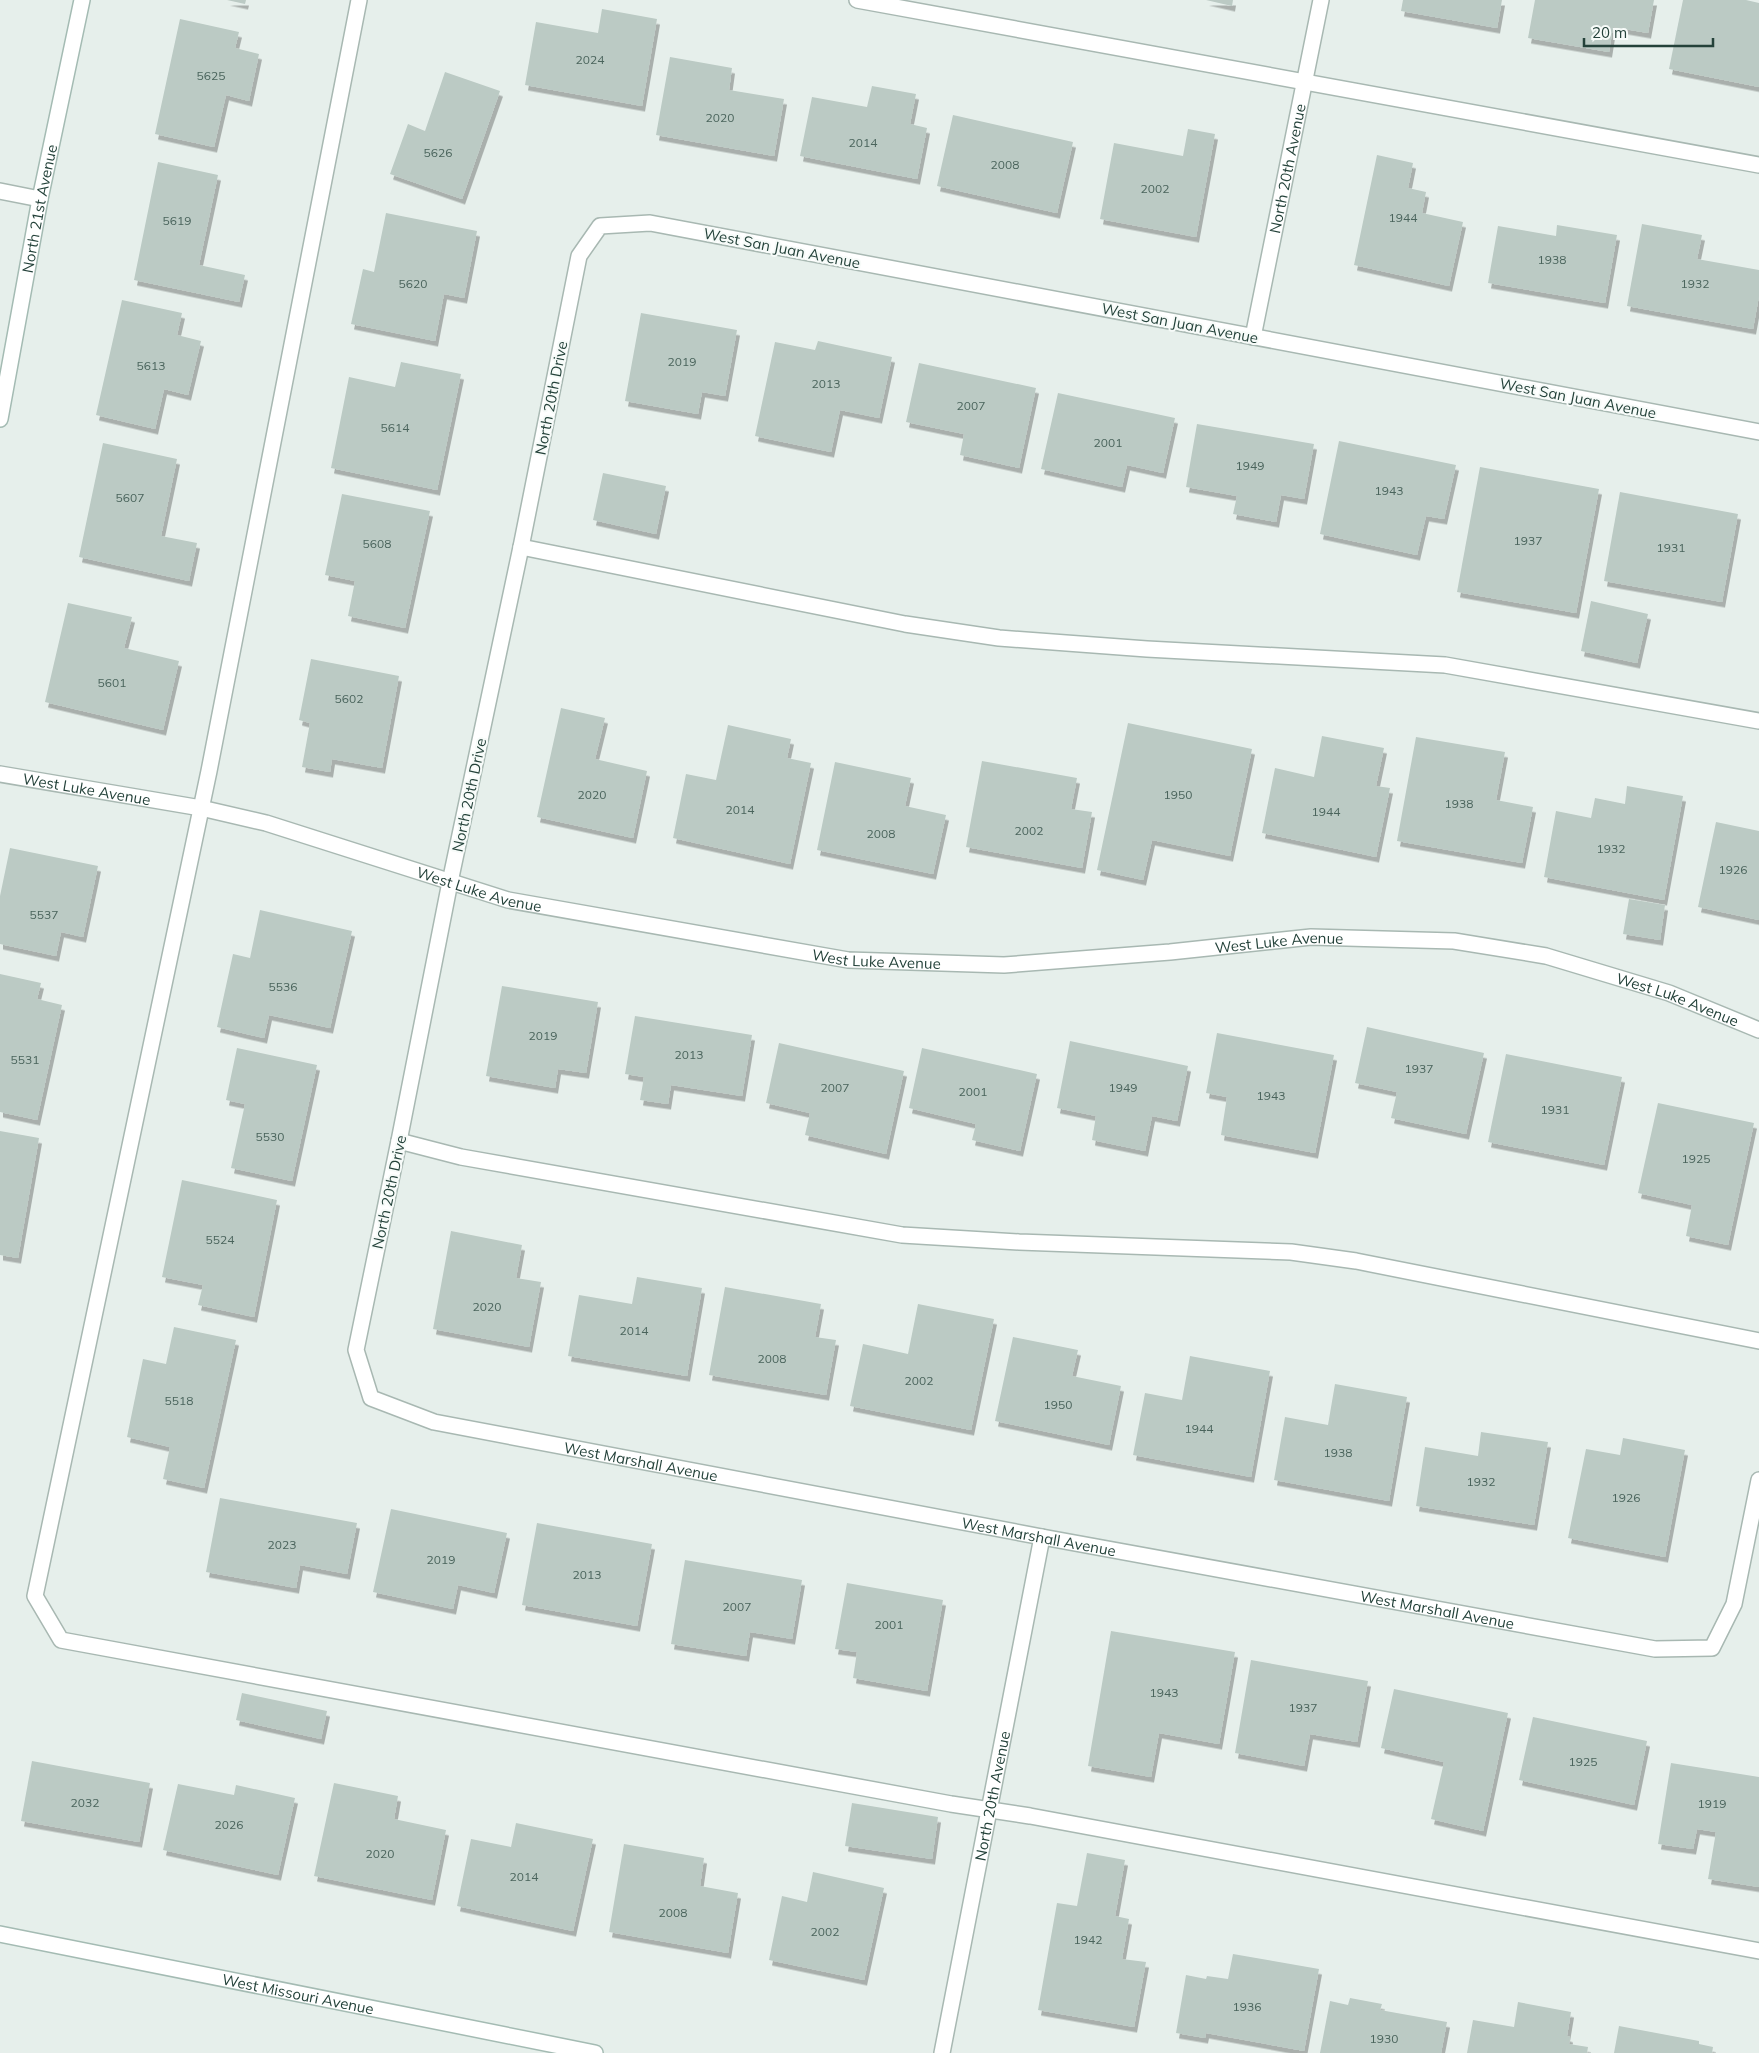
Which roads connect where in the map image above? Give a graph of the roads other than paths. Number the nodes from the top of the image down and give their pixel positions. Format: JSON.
{"nodes":[{"id":1,"x":82,"y":0,"type":"edge"},
{"id":2,"x":359,"y":0,"type":"edge"},
{"id":3,"x":857,"y":0,"type":"edge"},
{"id":4,"x":1321,"y":0,"type":"edge"},
{"id":5,"x":1304,"y":81,"type":"junction"},
{"id":6,"x":1759,"y":165,"type":"edge"},
{"id":7,"x":0,"y":191,"type":"edge"},
{"id":8,"x":40,"y":199,"type":"junction"},
{"id":9,"x":600,"y":226,"type":"joint"},
{"id":10,"x":1253,"y":337,"type":"junction"},
{"id":11,"x":0,"y":419,"type":"edge"},
{"id":12,"x":1759,"y":432,"type":"edge"},
{"id":13,"x":521,"y":548,"type":"junction"},
{"id":14,"x":1759,"y":722,"type":"edge"},
{"id":15,"x":0,"y":774,"type":"edge"},
{"id":16,"x":200,"y":808,"type":"junction"},
{"id":17,"x":450,"y":882,"type":"junction"},
{"id":18,"x":1759,"y":1030,"type":"edge"},
{"id":19,"x":399,"y":1141,"type":"junction"},
{"id":20,"x":1759,"y":1341,"type":"edge"},
{"id":21,"x":371,"y":1398,"type":"joint"},
{"id":22,"x":1759,"y":1480,"type":"edge"},
{"id":23,"x":1042,"y":1537,"type":"junction"},
{"id":24,"x":989,"y":1810,"type":"junction"},
{"id":25,"x":0,"y":1934,"type":"edge"},
{"id":26,"x":1759,"y":1951,"type":"edge"},
{"id":27,"x":595,"y":2053,"type":"edge"},
{"id":28,"x":942,"y":2053,"type":"edge"}],
"edges":[{"from":1,"to":8,"type":"street","name":"North 21st Avenue"},
{"from":2,"to":16,"type":"street"},
{"from":3,"to":5,"type":"street"},
{"from":4,"to":5,"type":"street","name":"North 20th Avenue"},
{"from":5,"to":6,"type":"street"},
{"from":5,"to":10,"type":"street","name":"North 20th Avenue"},
{"from":7,"to":8,"type":"street"},
{"from":8,"to":11,"type":"street","name":"North 21st Avenue"},
{"from":9,"to":10,"type":"street","name":"West San Juan Avenue"},
{"from":9,"to":13,"type":"street","name":"North 20th Drive"},
{"from":10,"to":12,"type":"street","name":"West San Juan Avenue"},
{"from":13,"to":14,"type":"street"},
{"from":13,"to":17,"type":"street","name":"North 20th Drive"},
{"from":15,"to":16,"type":"street","name":"West Luke Avenue"},
{"from":16,"to":17,"type":"street","name":"West Luke Avenue"},
{"from":16,"to":24,"type":"street"},
{"from":17,"to":18,"type":"street","name":"West Luke Avenue"},
{"from":17,"to":19,"type":"street","name":"North 20th Drive"},
{"from":19,"to":20,"type":"street"},
{"from":19,"to":21,"type":"street","name":"North 20th Drive"},
{"from":21,"to":23,"type":"street","name":"West Marshall Avenue"},
{"from":22,"to":23,"type":"street","name":"West Marshall Avenue"},
{"from":23,"to":24,"type":"street","name":"North 20th Avenue"},
{"from":24,"to":26,"type":"street"},
{"from":24,"to":28,"type":"street","name":"North 20th Avenue"},
{"from":25,"to":27,"type":"street","name":"West Missouri Avenue"}]}
